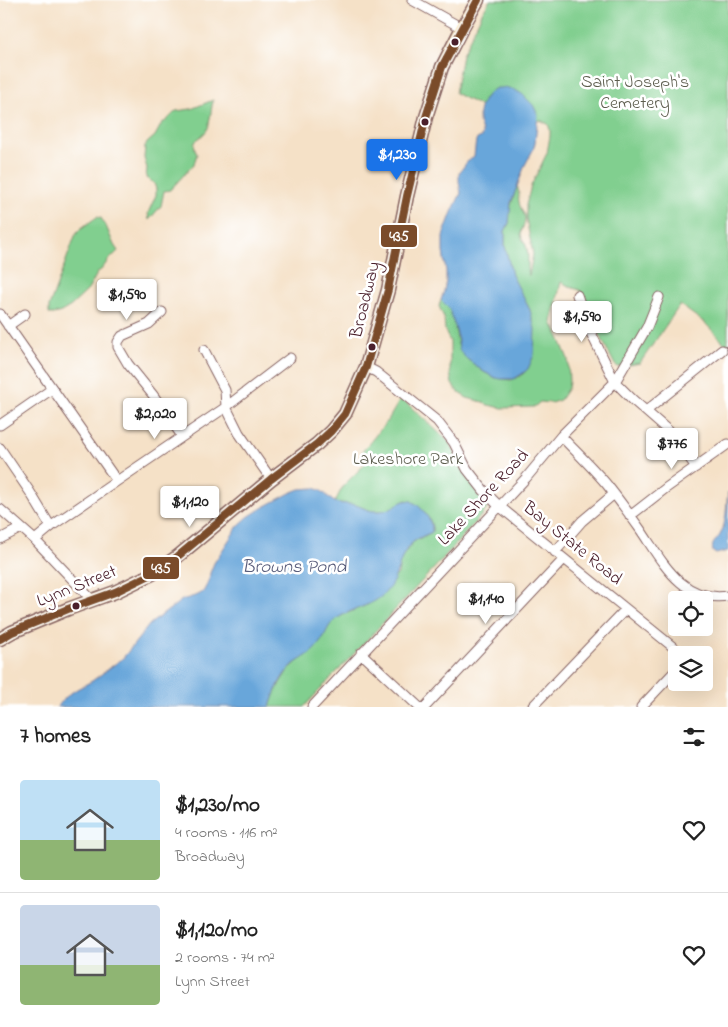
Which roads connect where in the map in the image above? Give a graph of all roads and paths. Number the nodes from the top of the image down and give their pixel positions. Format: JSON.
{"nodes":[{"id":1,"x":412,"y":0,"type":"edge"},
{"id":2,"x":478,"y":0,"type":"edge"},
{"id":3,"x":462,"y":28,"type":"junction"},
{"id":4,"x":577,"y":295,"type":"dead end"},
{"id":5,"x":660,"y":297,"type":"dead end"},
{"id":6,"x":162,"y":312,"type":"dead end"},
{"id":7,"x":0,"y":314,"type":"edge"},
{"id":8,"x":26,"y":314,"type":"dead end"},
{"id":9,"x":8,"y":326,"type":"junction"},
{"id":10,"x":204,"y":350,"type":"dead end"},
{"id":11,"x":722,"y":350,"type":"dead end"},
{"id":12,"x":290,"y":358,"type":"dead end"},
{"id":13,"x":366,"y":368,"type":"junction"},
{"id":14,"x":359,"y":382,"type":"joint"},
{"id":15,"x":614,"y":382,"type":"junction"},
{"id":16,"x":52,"y":389,"type":"junction"},
{"id":17,"x":226,"y":407,"type":"junction"},
{"id":18,"x":646,"y":411,"type":"junction"},
{"id":19,"x":0,"y":425,"type":"edge"},
{"id":20,"x":182,"y":436,"type":"junction"},
{"id":21,"x":561,"y":436,"type":"junction"},
{"id":22,"x":728,"y":444,"type":"edge"},
{"id":23,"x":0,"y":448,"type":"edge"},
{"id":24,"x":696,"y":467,"type":"junction"},
{"id":25,"x":271,"y":479,"type":"junction"},
{"id":26,"x":117,"y":480,"type":"junction"},
{"id":27,"x":614,"y":494,"type":"junction"},
{"id":28,"x":499,"y":506,"type":"junction"},
{"id":29,"x":0,"y":509,"type":"edge"},
{"id":30,"x":630,"y":516,"type":"junction"},
{"id":31,"x":51,"y":527,"type":"junction"},
{"id":32,"x":21,"y":528,"type":"junction"},
{"id":33,"x":0,"y":539,"type":"edge"},
{"id":34,"x":35,"y":540,"type":"junction"},
{"id":35,"x":555,"y":552,"type":"junction"},
{"id":36,"x":564,"y":559,"type":"junction"},
{"id":37,"x":728,"y":596,"type":"edge"},
{"id":38,"x":92,"y":600,"type":"junction"},
{"id":39,"x":626,"y":609,"type":"junction"},
{"id":40,"x":0,"y":639,"type":"edge"},
{"id":41,"x":672,"y":646,"type":"edge"},
{"id":42,"x":362,"y":653,"type":"junction"},
{"id":43,"x":668,"y":678,"type":"edge"},
{"id":44,"x":312,"y":707,"type":"edge"},
{"id":45,"x":419,"y":707,"type":"edge"},
{"id":46,"x":425,"y":707,"type":"edge"},
{"id":47,"x":532,"y":707,"type":"edge"},
{"id":48,"x":641,"y":707,"type":"edge"}],
"edges":[{"from":1,"to":3,"type":"street"},
{"from":2,"to":3,"type":"main road","name":"Broadway"},
{"from":3,"to":13,"type":"main road","name":"Broadway"},
{"from":4,"to":15,"type":"street"},
{"from":5,"to":15,"type":"street","name":"Lake Shore Road"},
{"from":6,"to":20,"type":"street"},
{"from":7,"to":9,"type":"street"},
{"from":8,"to":9,"type":"street"},
{"from":9,"to":16,"type":"street"},
{"from":10,"to":17,"type":"street"},
{"from":11,"to":18,"type":"street"},
{"from":12,"to":17,"type":"street"},
{"from":13,"to":14,"type":"main road","name":"Broadway"},
{"from":13,"to":28,"type":"street","name":"Bay State Road"},
{"from":14,"to":25,"type":"main road","name":"Lynn Street"},
{"from":15,"to":18,"type":"street"},
{"from":15,"to":21,"type":"street","name":"Lake Shore Road"},
{"from":16,"to":19,"type":"street"},
{"from":16,"to":26,"type":"street"},
{"from":17,"to":20,"type":"street"},
{"from":17,"to":25,"type":"street"},
{"from":18,"to":24,"type":"street"},
{"from":20,"to":26,"type":"street"},
{"from":21,"to":27,"type":"street"},
{"from":21,"to":28,"type":"street","name":"Lake Shore Road"},
{"from":22,"to":24,"type":"street"},
{"from":23,"to":31,"type":"street"},
{"from":24,"to":30,"type":"street"},
{"from":25,"to":38,"type":"main road","name":"Lynn Street"},
{"from":26,"to":31,"type":"street"},
{"from":27,"to":30,"type":"street"},
{"from":27,"to":35,"type":"street"},
{"from":28,"to":35,"type":"street","name":"Bay State Road"},
{"from":28,"to":42,"type":"street","name":"Lake Shore Road"},
{"from":29,"to":32,"type":"street"},
{"from":30,"to":37,"type":"street"},
{"from":31,"to":34,"type":"street"},
{"from":32,"to":33,"type":"street"},
{"from":32,"to":34,"type":"street"},
{"from":34,"to":38,"type":"street"},
{"from":35,"to":36,"type":"street","name":"Bay State Road"},
{"from":36,"to":39,"type":"street","name":"Bay State Road"},
{"from":36,"to":46,"type":"street"},
{"from":38,"to":40,"type":"main road","name":"Lynn Street"},
{"from":39,"to":41,"type":"street","name":"Bay State Road"},
{"from":39,"to":47,"type":"street"},
{"from":42,"to":44,"type":"street","name":"Lake Shore Road"},
{"from":42,"to":45,"type":"street"},
{"from":43,"to":48,"type":"street"}]}
